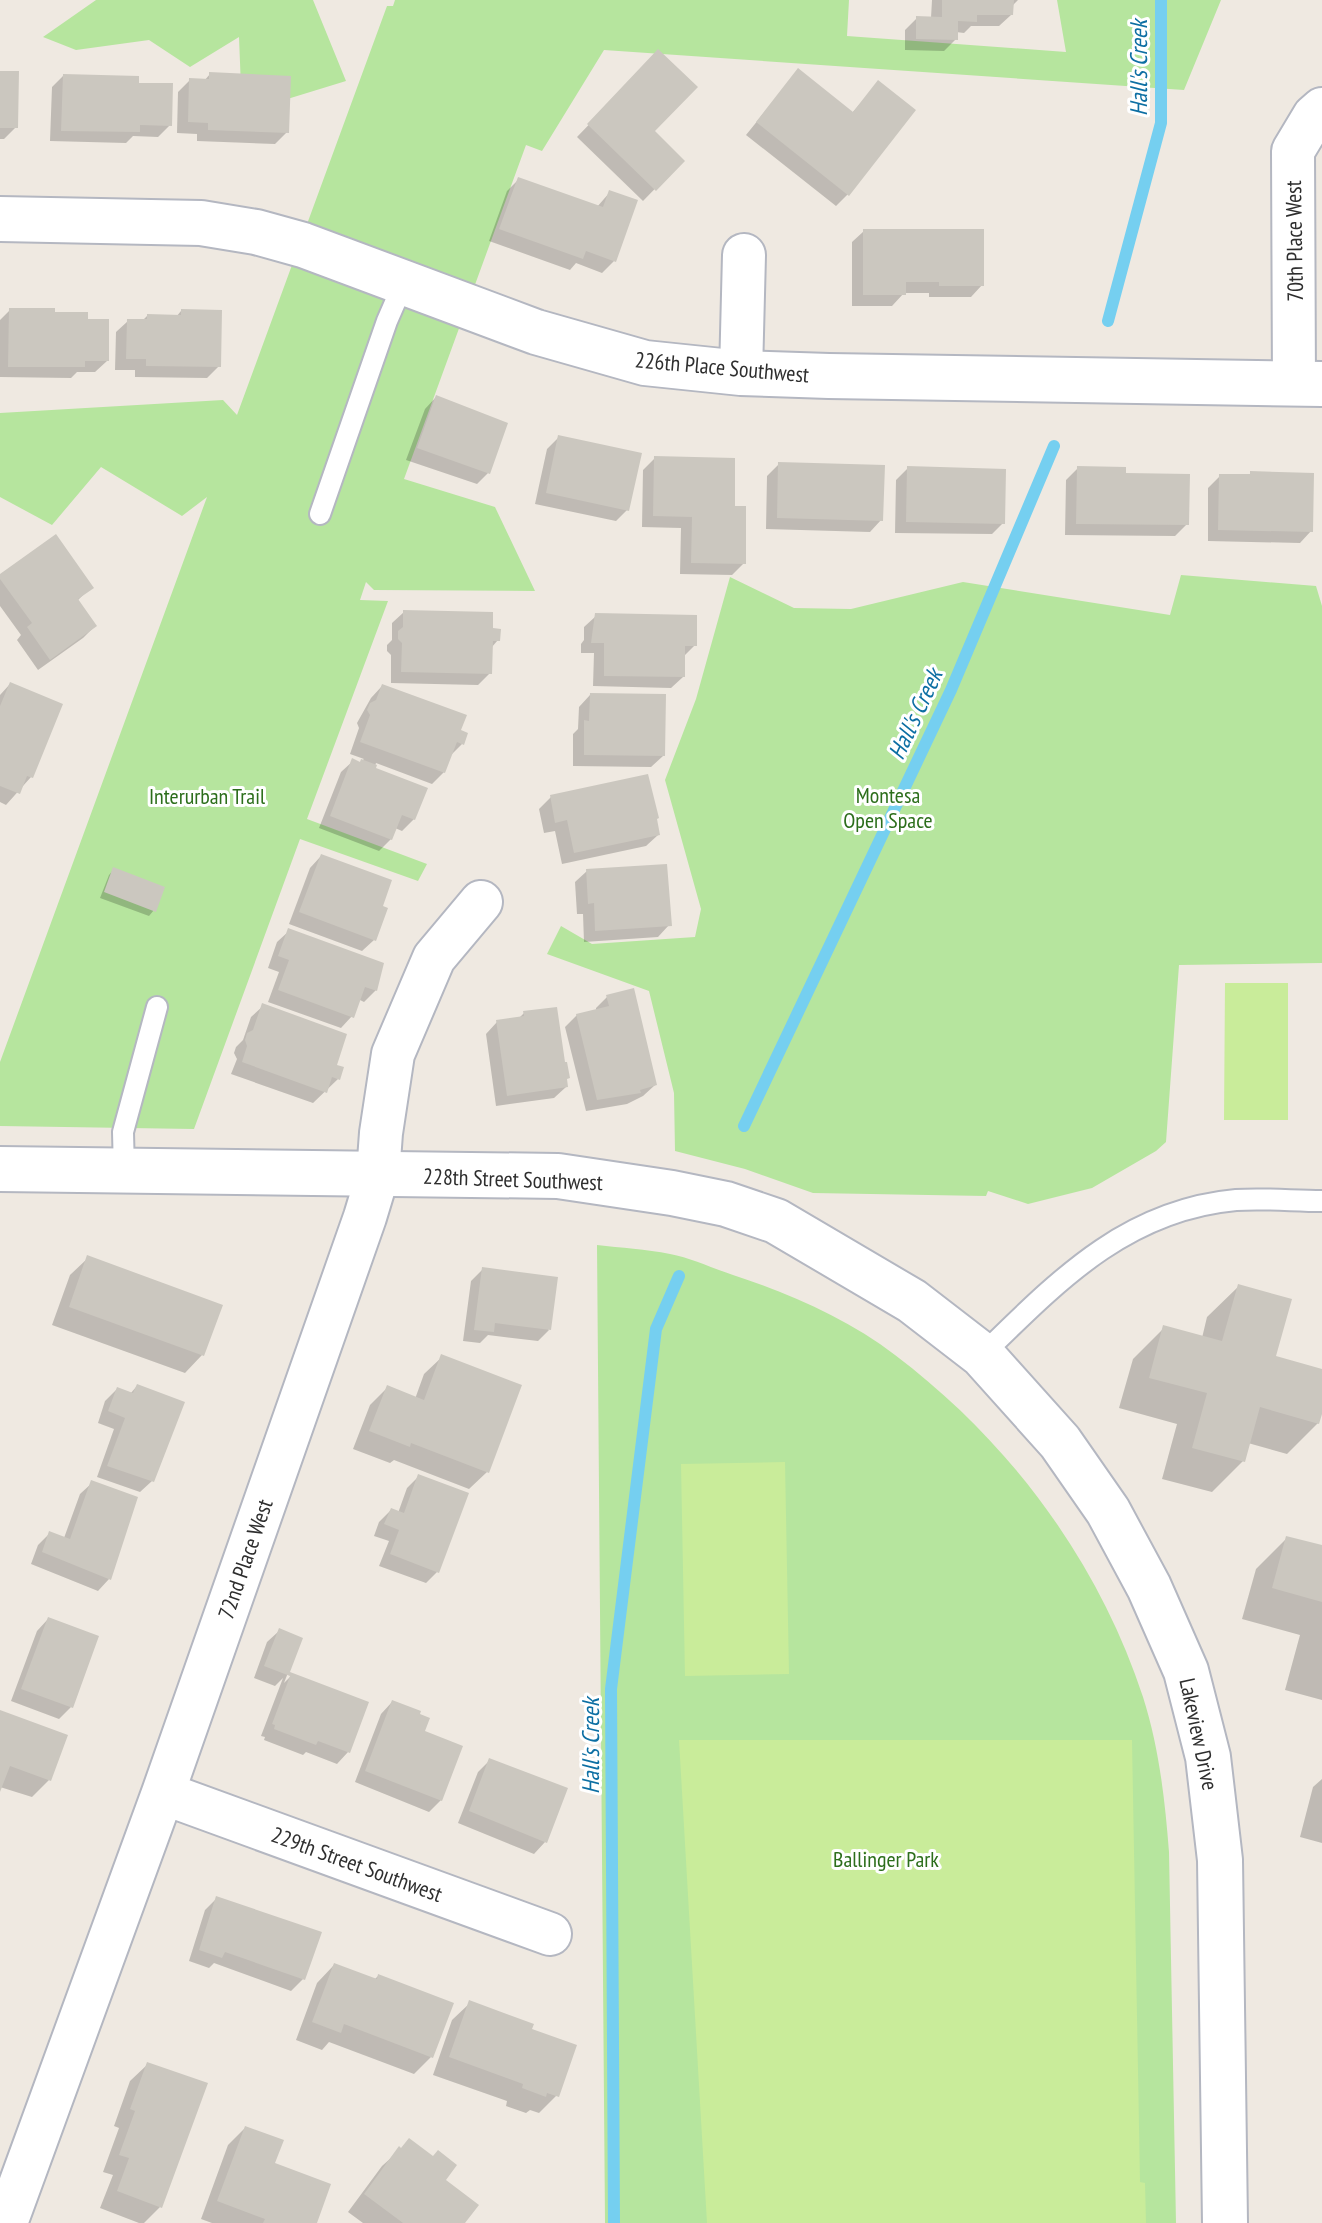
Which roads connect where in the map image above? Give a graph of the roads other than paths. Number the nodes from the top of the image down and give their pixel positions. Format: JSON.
{"nodes":[{"id":1,"x":1322,"y":109,"type":"edge"},
{"id":2,"x":0,"y":219,"type":"edge"},
{"id":3,"x":744,"y":255,"type":"dead end"},
{"id":4,"x":404,"y":282,"type":"junction"},
{"id":5,"x":741,"y":373,"type":"junction"},
{"id":6,"x":1308,"y":384,"type":"edge"},
{"id":7,"x":320,"y":514,"type":"dead end"},
{"id":8,"x":481,"y":902,"type":"dead end"},
{"id":9,"x":157,"y":1007,"type":"dead end"},
{"id":10,"x":0,"y":1169,"type":"edge"},
{"id":11,"x":124,"y":1172,"type":"junction"},
{"id":12,"x":378,"y":1174,"type":"junction"},
{"id":13,"x":1322,"y":1201,"type":"edge"},
{"id":14,"x":982,"y":1355,"type":"junction"},
{"id":15,"x":163,"y":1793,"type":"junction"},
{"id":16,"x":550,"y":1934,"type":"dead end"},
{"id":17,"x":6,"y":2223,"type":"edge"},
{"id":18,"x":1225,"y":2223,"type":"edge"}],
"edges":[{"from":1,"to":6,"type":"street","name":"70th Place West"},
{"from":2,"to":4,"type":"street","name":"226th Place Southwest"},
{"from":3,"to":5,"type":"street"},
{"from":4,"to":5,"type":"street","name":"226th Place Southwest"},
{"from":4,"to":7,"type":"lane"},
{"from":5,"to":6,"type":"street","name":"226th Place Southwest"},
{"from":8,"to":12,"type":"street","name":"72nd Place West"},
{"from":9,"to":11,"type":"lane"},
{"from":10,"to":11,"type":"street","name":"228th Street Southwest"},
{"from":11,"to":12,"type":"street","name":"228th Street Southwest"},
{"from":12,"to":14,"type":"street","name":"228th Street Southwest"},
{"from":12,"to":15,"type":"street","name":"72nd Place West"},
{"from":13,"to":14,"type":"lane"},
{"from":14,"to":18,"type":"street","name":"Lakeview Drive"},
{"from":15,"to":16,"type":"street","name":"229th Street Southwest"},
{"from":15,"to":17,"type":"street","name":"72nd Place West"}]}
